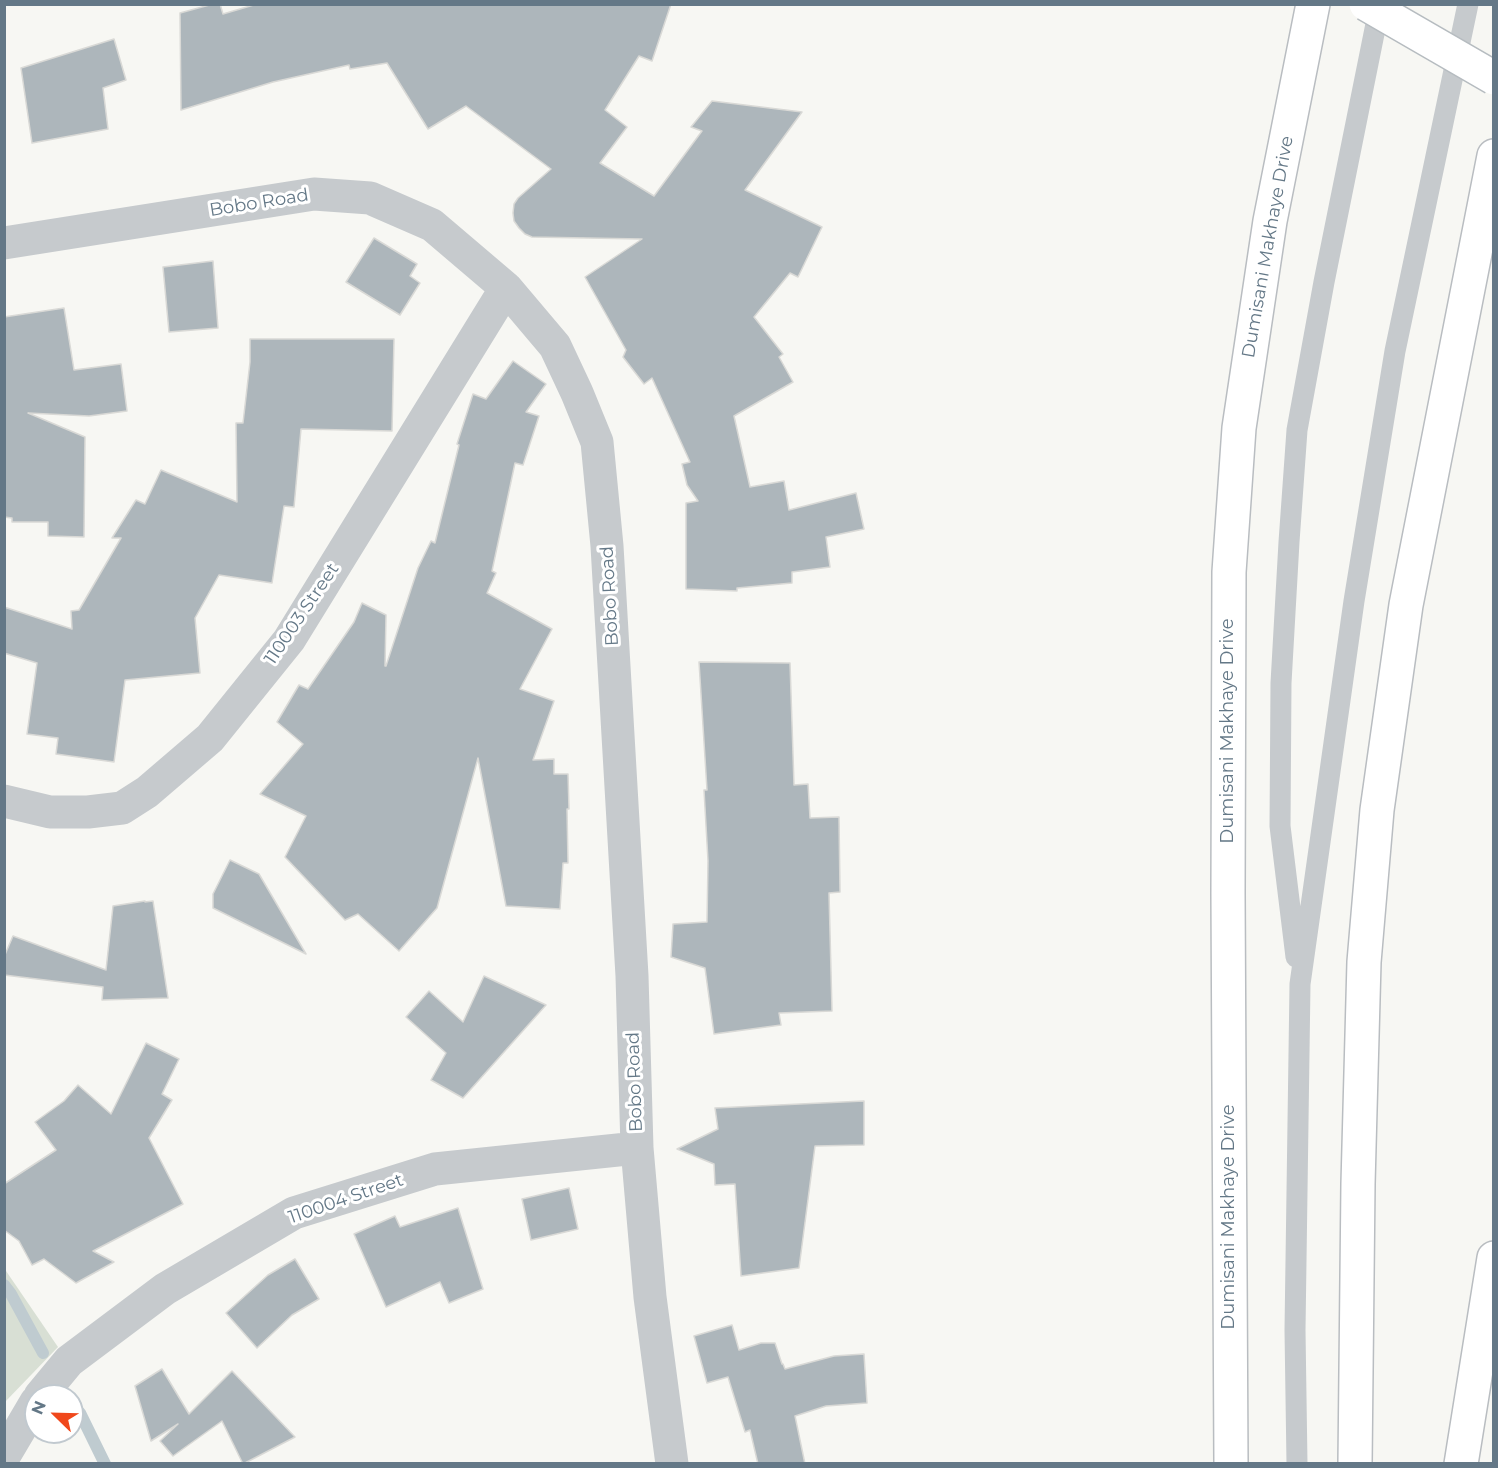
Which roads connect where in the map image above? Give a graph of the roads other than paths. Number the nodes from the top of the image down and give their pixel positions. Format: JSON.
{"nodes":[{"id":1,"x":1313,"y":4,"type":"edge"},
{"id":2,"x":1366,"y":4,"type":"edge"},
{"id":3,"x":1380,"y":4,"type":"edge"},
{"id":4,"x":1468,"y":4,"type":"edge"},
{"id":5,"x":1494,"y":78,"type":"edge"},
{"id":6,"x":1494,"y":156,"type":"edge"},
{"id":7,"x":4,"y":243,"type":"edge"},
{"id":8,"x":506,"y":288,"type":"junction"},
{"id":9,"x":4,"y":801,"type":"edge"},
{"id":10,"x":1299,"y":984,"type":"junction"},
{"id":11,"x":637,"y":1148,"type":"junction"},
{"id":12,"x":1494,"y":1258,"type":"edge"},
{"id":13,"x":50,"y":1384,"type":"edge"},
{"id":14,"x":24,"y":1422,"type":"edge"},
{"id":15,"x":4,"y":1456,"type":"edge"},
{"id":16,"x":672,"y":1464,"type":"edge"},
{"id":17,"x":1231,"y":1464,"type":"edge"},
{"id":18,"x":1297,"y":1464,"type":"edge"},
{"id":19,"x":1355,"y":1464,"type":"edge"},
{"id":20,"x":1461,"y":1464,"type":"edge"}],
"edges":[{"from":1,"to":17,"type":"main road","name":"Dumisani Makhaye Drive"},
{"from":2,"to":5,"type":"main road","bridge":true},
{"from":3,"to":10,"type":"lane"},
{"from":4,"to":10,"type":"lane"},
{"from":6,"to":19,"type":"main road"},
{"from":7,"to":8,"type":"street","name":"Bobo Road"},
{"from":8,"to":9,"type":"street","name":"110003 Street"},
{"from":8,"to":11,"type":"street","name":"Bobo Road"},
{"from":10,"to":18,"type":"lane"},
{"from":11,"to":13,"type":"street","name":"110004 Street"},
{"from":11,"to":16,"type":"street","name":"Bobo Road"},
{"from":12,"to":20,"type":"main road"},
{"from":14,"to":15,"type":"street"}]}
